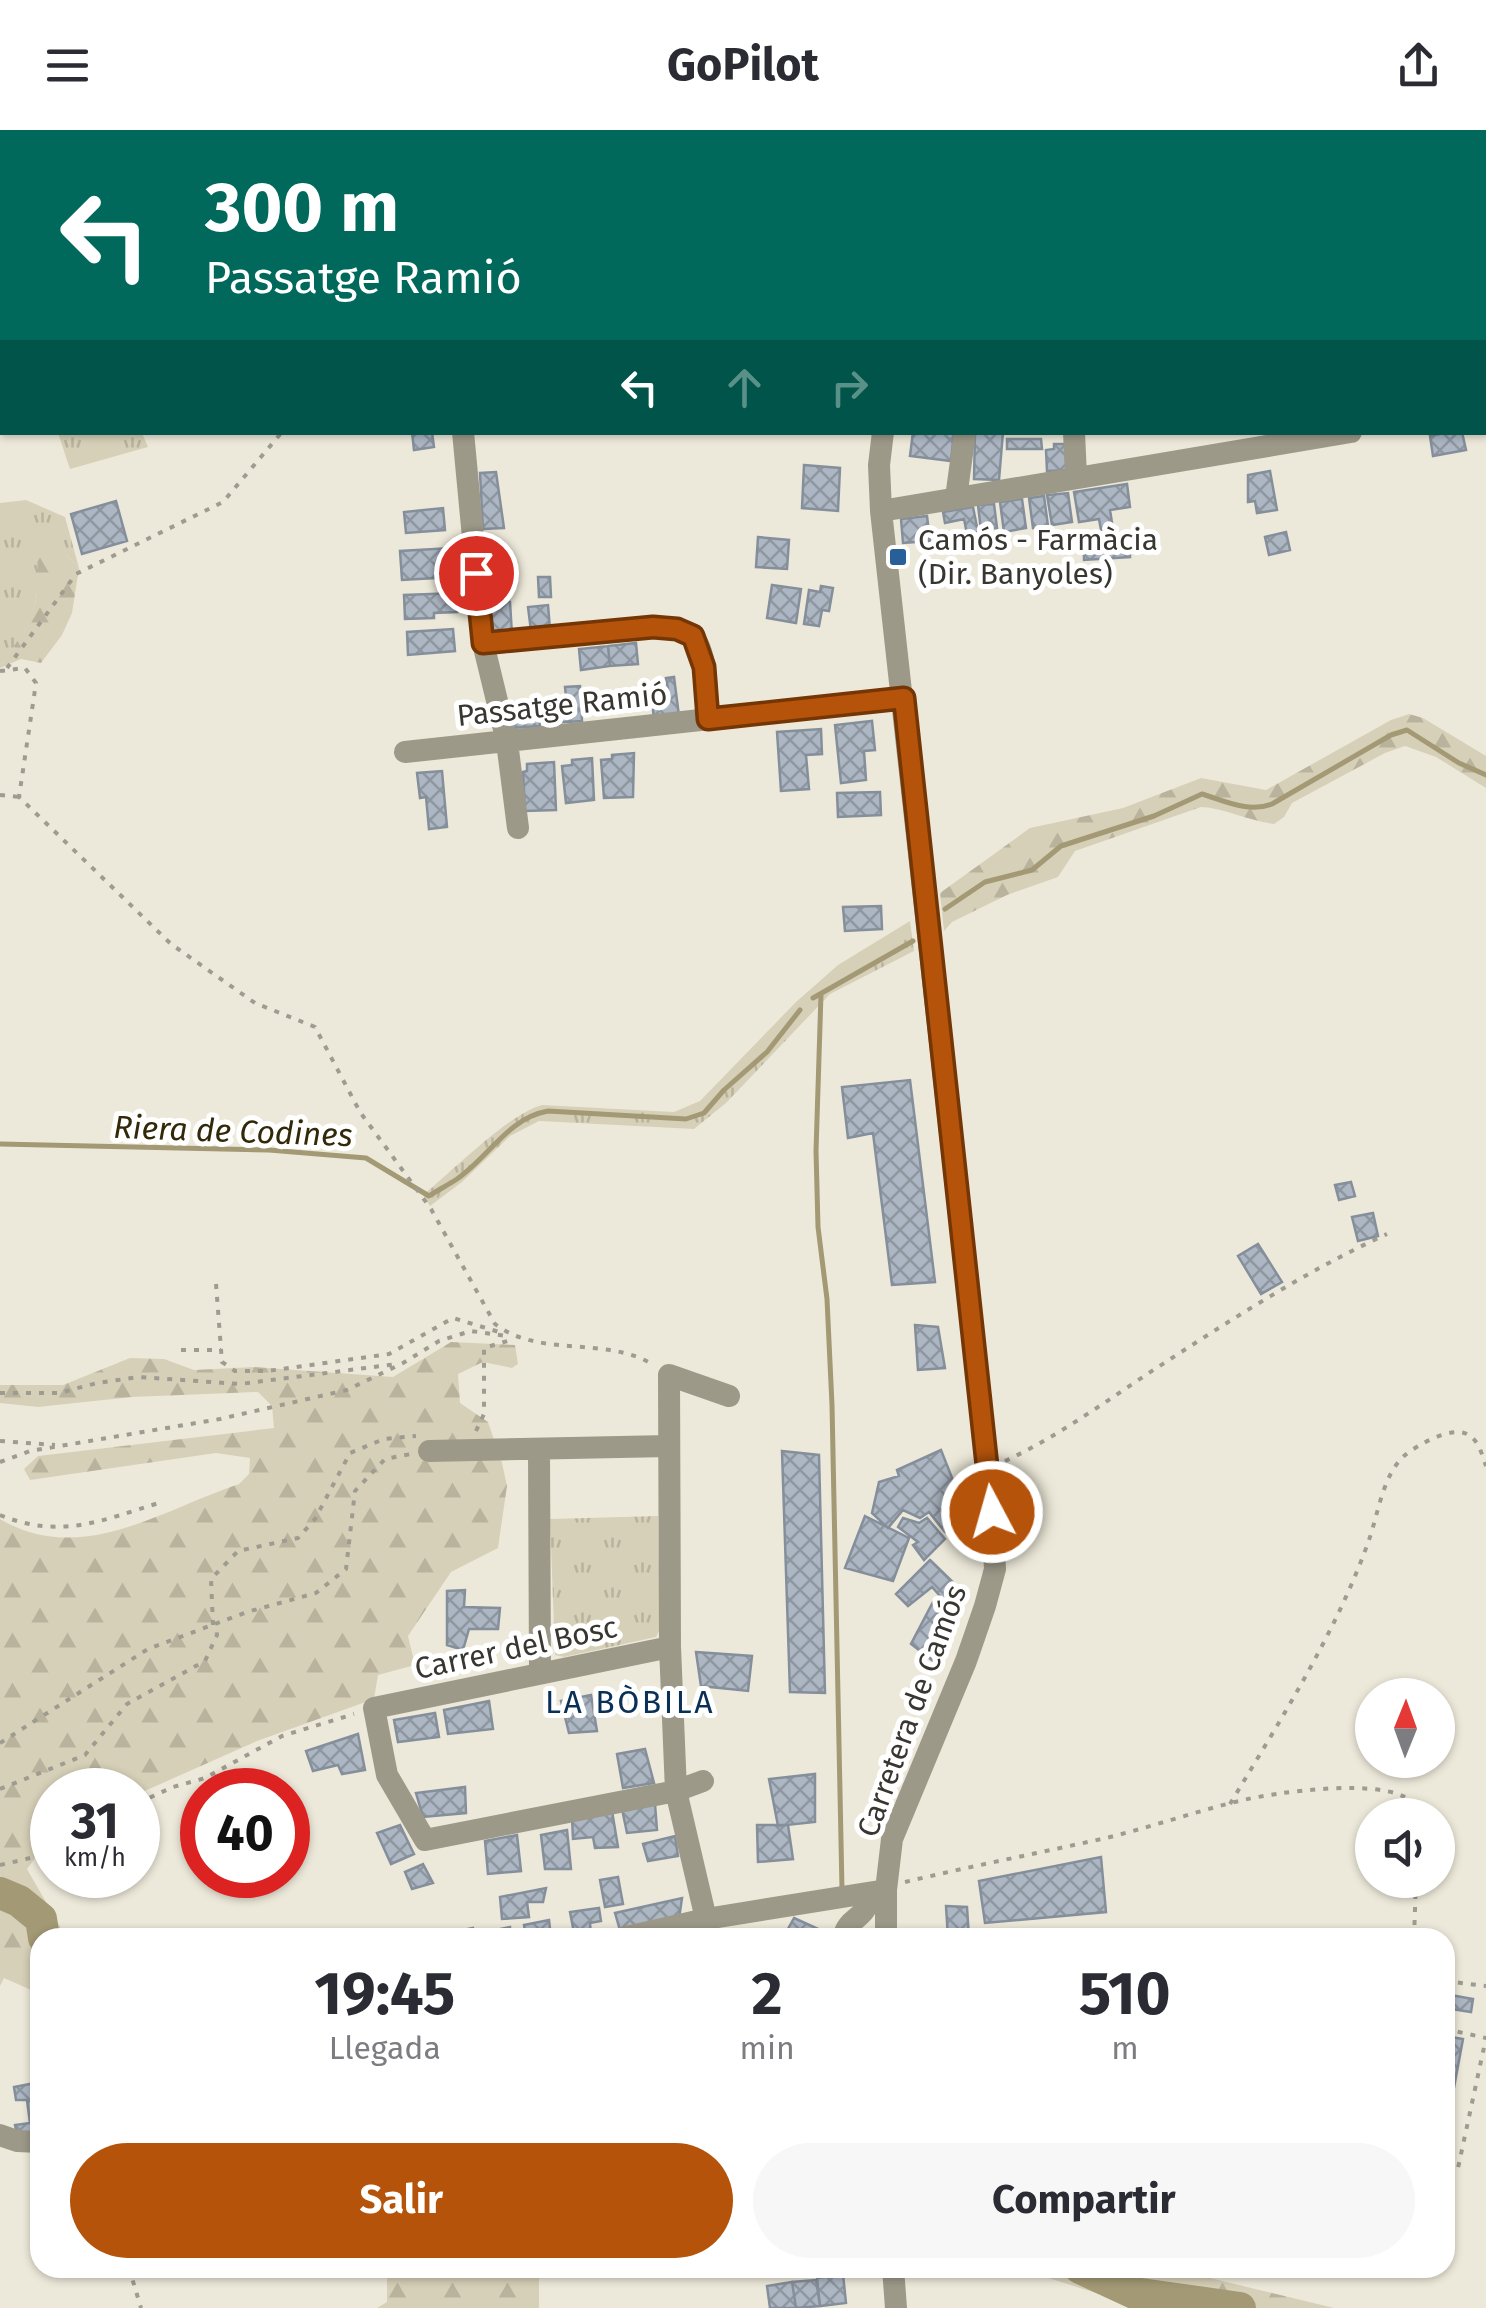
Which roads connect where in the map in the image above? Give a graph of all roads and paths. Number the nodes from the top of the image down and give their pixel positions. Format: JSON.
{"nodes":[{"id":1,"x":280,"y":435,"type":"edge"},
{"id":2,"x":462,"y":435,"type":"edge"},
{"id":3,"x":883,"y":435,"type":"edge"},
{"id":4,"x":966,"y":435,"type":"edge"},
{"id":5,"x":1074,"y":435,"type":"edge"},
{"id":6,"x":1333,"y":435,"type":"edge"},
{"id":7,"x":1076,"y":477,"type":"junction"},
{"id":8,"x":956,"y":498,"type":"junction"},
{"id":9,"x":881,"y":511,"type":"junction"},
{"id":10,"x":483,"y":643,"type":"junction"},
{"id":11,"x":7,"y":668,"type":"junction"},
{"id":12,"x":0,"y":671,"type":"edge"},
{"id":13,"x":904,"y":698,"type":"junction"},
{"id":14,"x":708,"y":719,"type":"junction"},
{"id":15,"x":507,"y":742,"type":"junction"},
{"id":16,"x":405,"y":752,"type":"dead end"},
{"id":17,"x":0,"y":795,"type":"edge"},
{"id":18,"x":19,"y":797,"type":"junction"},
{"id":19,"x":518,"y":828,"type":"dead end"},
{"id":20,"x":1387,"y":1234,"type":"dead end"},
{"id":21,"x":216,"y":1284,"type":"dead end"},
{"id":22,"x":514,"y":1337,"type":"junction"},
{"id":23,"x":181,"y":1350,"type":"dead end"},
{"id":24,"x":221,"y":1350,"type":"junction"},
{"id":25,"x":404,"y":1364,"type":"junction"},
{"id":26,"x":669,"y":1375,"type":"junction"},
{"id":27,"x":0,"y":1393,"type":"edge"},
{"id":28,"x":729,"y":1396,"type":"dead end"},
{"id":29,"x":464,"y":1432,"type":"dead end"},
{"id":30,"x":0,"y":1440,"type":"edge"},
{"id":31,"x":423,"y":1443,"type":"junction"},
{"id":32,"x":61,"y":1446,"type":"junction"},
{"id":33,"x":669,"y":1446,"type":"junction"},
{"id":34,"x":539,"y":1451,"type":"junction"},
{"id":35,"x":0,"y":1462,"type":"edge"},
{"id":36,"x":986,"y":1466,"type":"junction"},
{"id":37,"x":1486,"y":1466,"type":"edge"},
{"id":38,"x":162,"y":1502,"type":"dead end"},
{"id":39,"x":0,"y":1515,"type":"edge"},
{"id":40,"x":214,"y":1624,"type":"junction"},
{"id":41,"x":670,"y":1647,"type":"junction"},
{"id":42,"x":540,"y":1674,"type":"junction"},
{"id":43,"x":374,"y":1708,"type":"junction"},
{"id":44,"x":0,"y":1743,"type":"edge"},
{"id":45,"x":703,"y":1782,"type":"dead end"},
{"id":46,"x":0,"y":1789,"type":"edge"},
{"id":47,"x":676,"y":1790,"type":"junction"},
{"id":48,"x":160,"y":1792,"type":"edge"},
{"id":49,"x":1406,"y":1798,"type":"edge"},
{"id":50,"x":1230,"y":1804,"type":"junction"},
{"id":51,"x":30,"y":1858,"type":"edge"},
{"id":52,"x":0,"y":1865,"type":"edge"},
{"id":53,"x":1415,"y":1898,"type":"edge"},
{"id":54,"x":879,"y":1904,"type":"edge"},
{"id":55,"x":706,"y":1919,"type":"junction"},
{"id":56,"x":666,"y":1928,"type":"edge"},
{"id":57,"x":848,"y":1928,"type":"edge"},
{"id":58,"x":1414,"y":1928,"type":"edge"},
{"id":59,"x":1455,"y":1982,"type":"edge"},
{"id":60,"x":1486,"y":1986,"type":"edge"},
{"id":61,"x":1455,"y":2032,"type":"edge"},
{"id":62,"x":0,"y":2135,"type":"edge"},
{"id":63,"x":30,"y":2142,"type":"edge"},
{"id":64,"x":1458,"y":2168,"type":"dead end"},
{"id":65,"x":132,"y":2278,"type":"edge"},
{"id":66,"x":893,"y":2278,"type":"edge"},
{"id":67,"x":141,"y":2308,"type":"edge"},
{"id":68,"x":894,"y":2308,"type":"edge"}],
"edges":[{"from":1,"to":11,"type":"path"},
{"from":2,"to":10,"type":"street"},
{"from":3,"to":9,"type":"street","name":"Carretera de Camós"},
{"from":4,"to":8,"type":"street"},
{"from":5,"to":7,"type":"street"},
{"from":6,"to":7,"type":"street"},
{"from":7,"to":8,"type":"street"},
{"from":8,"to":9,"type":"street"},
{"from":9,"to":13,"type":"street","name":"Carretera de Camós"},
{"from":10,"to":14,"type":"street"},
{"from":10,"to":15,"type":"street"},
{"from":11,"to":12,"type":"path"},
{"from":11,"to":18,"type":"path"},
{"from":13,"to":14,"type":"street","name":"Passatge Ramió"},
{"from":13,"to":36,"type":"street","name":"Carretera de Camós"},
{"from":14,"to":15,"type":"street","name":"Passatge Ramió"},
{"from":15,"to":16,"type":"street","name":"Passatge Ramió"},
{"from":15,"to":19,"type":"street"},
{"from":17,"to":18,"type":"path"},
{"from":18,"to":22,"type":"path"},
{"from":20,"to":36,"type":"path"},
{"from":21,"to":24,"type":"path"},
{"from":22,"to":24,"type":"path"},
{"from":22,"to":25,"type":"path"},
{"from":22,"to":26,"type":"path"},
{"from":22,"to":29,"type":"path"},
{"from":23,"to":24,"type":"path"},
{"from":25,"to":27,"type":"path"},
{"from":25,"to":32,"type":"path"},
{"from":26,"to":28,"type":"street"},
{"from":26,"to":33,"type":"street"},
{"from":30,"to":32,"type":"path"},
{"from":31,"to":34,"type":"street"},
{"from":31,"to":40,"type":"path"},
{"from":31,"to":40,"type":"path"},
{"from":32,"to":35,"type":"path"},
{"from":33,"to":34,"type":"street"},
{"from":33,"to":41,"type":"street"},
{"from":34,"to":42,"type":"street"},
{"from":36,"to":54,"type":"street","name":"Carretera de Camós"},
{"from":37,"to":50,"type":"path"},
{"from":38,"to":39,"type":"path"},
{"from":40,"to":44,"type":"path"},
{"from":40,"to":46,"type":"path"},
{"from":41,"to":42,"type":"street","name":"Carrer del Bosc"},
{"from":41,"to":47,"type":"street"},
{"from":42,"to":43,"type":"street","name":"Carrer del Bosc"},
{"from":43,"to":47,"type":"street"},
{"from":43,"to":48,"type":"path"},
{"from":45,"to":47,"type":"street"},
{"from":47,"to":55,"type":"street"},
{"from":49,"to":50,"type":"path"},
{"from":50,"to":54,"type":"path"},
{"from":51,"to":52,"type":"path"},
{"from":53,"to":58,"type":"path"},
{"from":54,"to":55,"type":"street"},
{"from":54,"to":57,"type":"street"},
{"from":55,"to":56,"type":"street"},
{"from":59,"to":60,"type":"path"},
{"from":61,"to":64,"type":"path"},
{"from":62,"to":63,"type":"street"},
{"from":65,"to":67,"type":"path"},
{"from":66,"to":68,"type":"street"}]}
